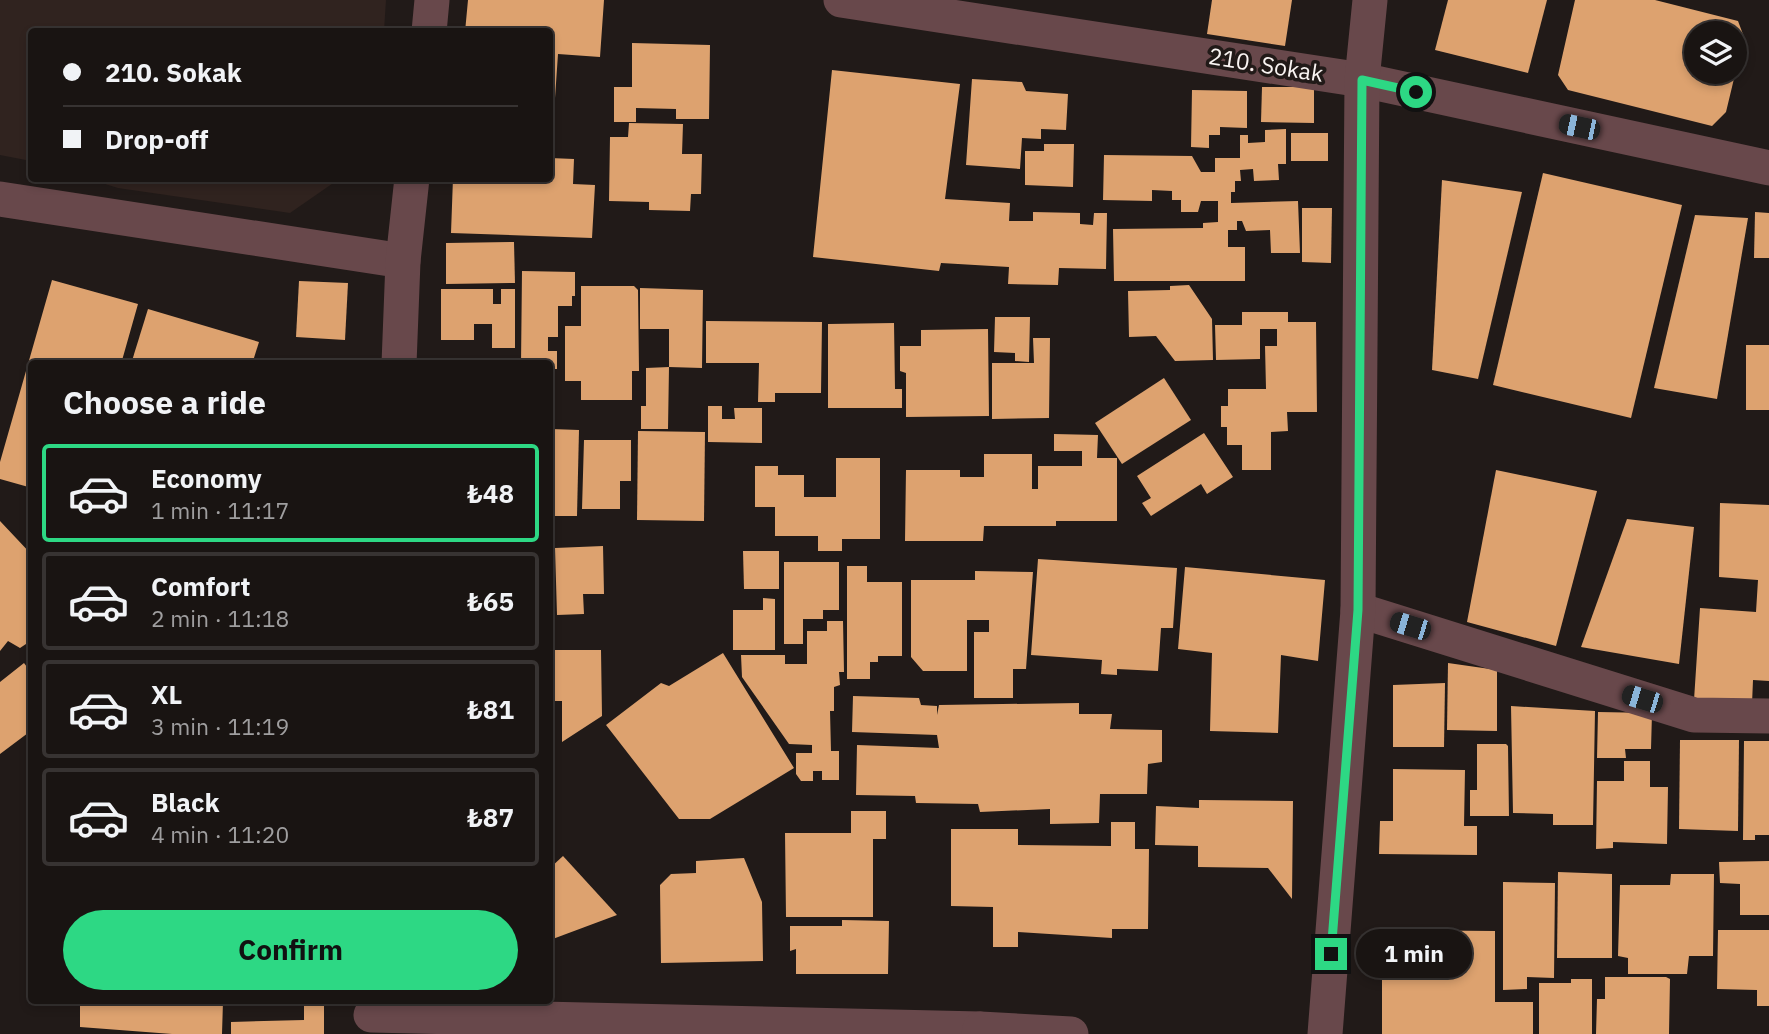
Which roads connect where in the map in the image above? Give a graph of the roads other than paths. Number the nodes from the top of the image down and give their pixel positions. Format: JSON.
{"nodes":[{"id":1,"x":432,"y":0,"type":"edge"},
{"id":2,"x":841,"y":0,"type":"edge"},
{"id":3,"x":1370,"y":0,"type":"edge"},
{"id":4,"x":429,"y":28,"type":"edge"},
{"id":5,"x":1362,"y":80,"type":"junction"},
{"id":6,"x":1769,"y":168,"type":"edge"},
{"id":7,"x":412,"y":182,"type":"edge"},
{"id":8,"x":0,"y":199,"type":"edge"},
{"id":9,"x":403,"y":261,"type":"junction"},
{"id":10,"x":399,"y":360,"type":"edge"},
{"id":11,"x":1358,"y":610,"type":"junction"},
{"id":12,"x":1769,"y":716,"type":"edge"},
{"id":13,"x":371,"y":1017,"type":"edge"},
{"id":14,"x":980,"y":1032,"type":"edge"},
{"id":15,"x":1071,"y":1034,"type":"edge"},
{"id":16,"x":1325,"y":1034,"type":"edge"}],
"edges":[{"from":1,"to":4,"type":"street"},
{"from":2,"to":5,"type":"street","name":"210. Sokak"},
{"from":3,"to":5,"type":"street"},
{"from":5,"to":6,"type":"street","name":"210. Sokak"},
{"from":5,"to":11,"type":"street"},
{"from":7,"to":9,"type":"street"},
{"from":8,"to":9,"type":"street"},
{"from":9,"to":10,"type":"street"},
{"from":11,"to":12,"type":"street"},
{"from":11,"to":16,"type":"street"},
{"from":13,"to":14,"type":"street"},
{"from":14,"to":15,"type":"street"}]}
